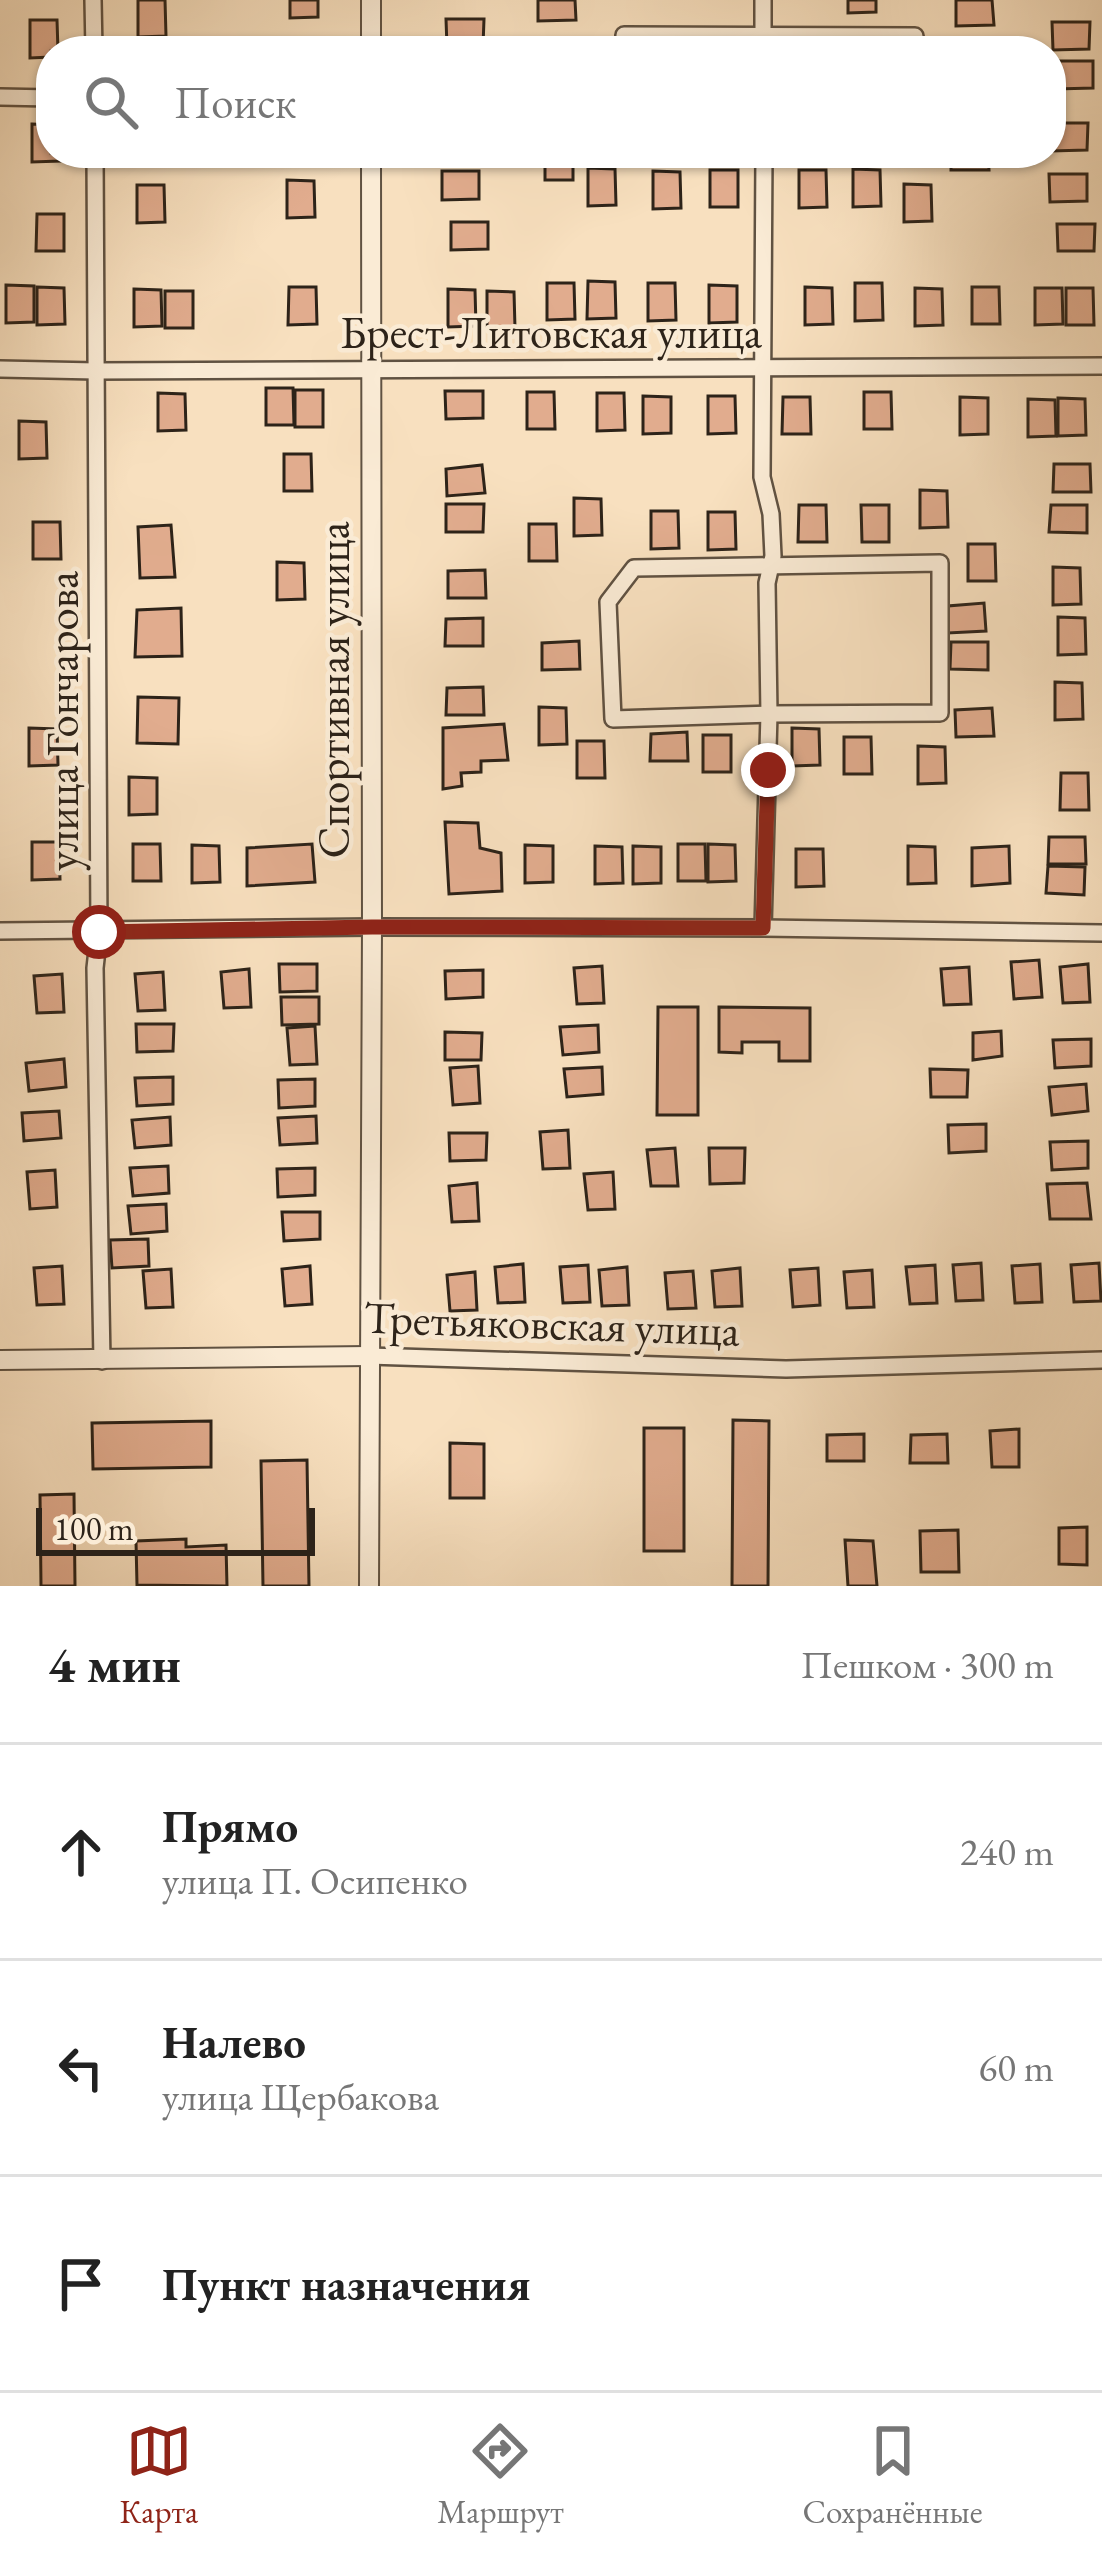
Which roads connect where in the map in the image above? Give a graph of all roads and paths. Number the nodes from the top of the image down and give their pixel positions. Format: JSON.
{"nodes":[{"id":1,"x":93,"y":0,"type":"edge"},
{"id":2,"x":371,"y":0,"type":"edge"},
{"id":3,"x":763,"y":0,"type":"edge"},
{"id":4,"x":94,"y":36,"type":"edge"},
{"id":5,"x":371,"y":36,"type":"edge"},
{"id":6,"x":763,"y":36,"type":"edge"},
{"id":7,"x":0,"y":97,"type":"edge"},
{"id":8,"x":36,"y":98,"type":"edge"},
{"id":9,"x":95,"y":168,"type":"edge"},
{"id":10,"x":371,"y":168,"type":"edge"},
{"id":11,"x":764,"y":168,"type":"edge"},
{"id":12,"x":1102,"y":366,"type":"edge"},
{"id":13,"x":765,"y":367,"type":"junction"},
{"id":14,"x":0,"y":369,"type":"edge"},
{"id":15,"x":371,"y":369,"type":"junction"},
{"id":16,"x":96,"y":371,"type":"junction"},
{"id":17,"x":771,"y":566,"type":"junction"},
{"id":18,"x":769,"y":714,"type":"junction"},
{"id":19,"x":372,"y":927,"type":"junction"},
{"id":20,"x":763,"y":928,"type":"junction"},
{"id":21,"x":0,"y":931,"type":"edge"},
{"id":22,"x":99,"y":932,"type":"junction"},
{"id":23,"x":1102,"y":933,"type":"edge"},
{"id":24,"x":369,"y":1356,"type":"junction"},
{"id":25,"x":0,"y":1360,"type":"edge"},
{"id":26,"x":102,"y":1360,"type":"junction"},
{"id":27,"x":1102,"y":1360,"type":"edge"},
{"id":28,"x":369,"y":1586,"type":"edge"}],
"edges":[{"from":1,"to":4,"type":"street"},
{"from":2,"to":5,"type":"street"},
{"from":3,"to":6,"type":"street"},
{"from":7,"to":8,"type":"street"},
{"from":9,"to":16,"type":"street","name":"улица Гончарова"},
{"from":10,"to":15,"type":"street","name":"Спортивная улица"},
{"from":11,"to":13,"type":"street"},
{"from":12,"to":13,"type":"street","name":"Брест-Литовская улица"},
{"from":13,"to":15,"type":"street","name":"Брест-Литовская улица"},
{"from":13,"to":17,"type":"street"},
{"from":14,"to":16,"type":"street","name":"Брест-Литовская улица"},
{"from":15,"to":16,"type":"street","name":"Брест-Литовская улица"},
{"from":15,"to":19,"type":"street","name":"Спортивная улица"},
{"from":16,"to":22,"type":"street","name":"улица Гончарова"},
{"from":17,"to":18,"type":"street"},
{"from":17,"to":18,"type":"street"},
{"from":17,"to":18,"type":"street"},
{"from":18,"to":20,"type":"street"},
{"from":19,"to":20,"type":"street"},
{"from":19,"to":22,"type":"street"},
{"from":19,"to":24,"type":"street","name":"Спортивная улица"},
{"from":20,"to":23,"type":"street"},
{"from":21,"to":22,"type":"street"},
{"from":22,"to":26,"type":"street","name":"улица Гончарова"},
{"from":24,"to":26,"type":"street","name":"Третьяковская улица"},
{"from":24,"to":27,"type":"street","name":"Третьяковская улица"},
{"from":24,"to":28,"type":"street","name":"Спортивная улица"},
{"from":25,"to":26,"type":"street","name":"Третьяковская улица"}]}
